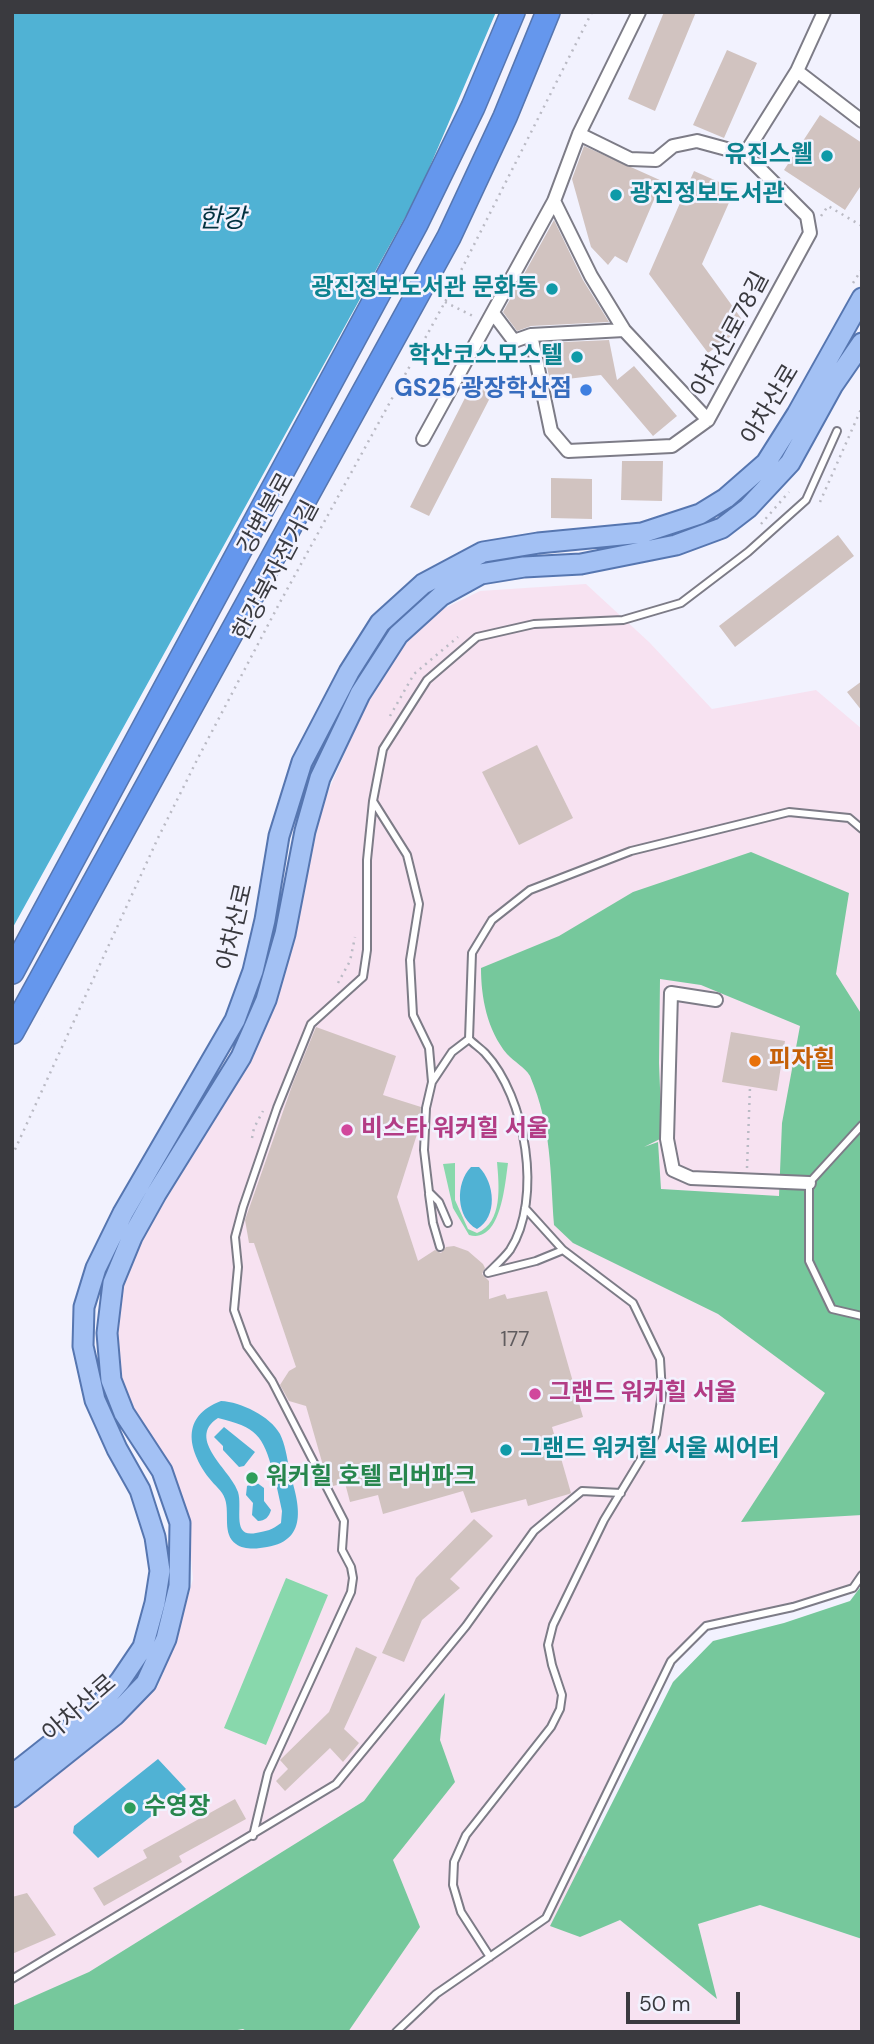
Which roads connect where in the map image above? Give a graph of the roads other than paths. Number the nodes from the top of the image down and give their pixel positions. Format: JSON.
{"nodes":[{"id":1,"x":513,"y":12,"type":"edge"},
{"id":2,"x":548,"y":12,"type":"edge"},
{"id":3,"x":639,"y":12,"type":"edge"},
{"id":4,"x":824,"y":12,"type":"edge"},
{"id":5,"x":797,"y":71,"type":"junction"},
{"id":6,"x":862,"y":121,"type":"edge"},
{"id":7,"x":579,"y":134,"type":"junction"},
{"id":8,"x":745,"y":154,"type":"junction"},
{"id":9,"x":554,"y":201,"type":"junction"},
{"id":10,"x":857,"y":305,"type":"edge"},
{"id":11,"x":491,"y":318,"type":"junction"},
{"id":12,"x":624,"y":330,"type":"junction"},
{"id":13,"x":531,"y":335,"type":"junction"},
{"id":14,"x":862,"y":343,"type":"edge"},
{"id":15,"x":708,"y":420,"type":"junction"},
{"id":16,"x":837,"y":431,"type":"dead end"},
{"id":17,"x":424,"y":439,"type":"dead end"},
{"id":18,"x":373,"y":801,"type":"junction"},
{"id":19,"x":862,"y":829,"type":"edge"},
{"id":20,"x":12,"y":972,"type":"edge"},
{"id":21,"x":716,"y":1000,"type":"dead end"},
{"id":22,"x":12,"y":1032,"type":"edge"},
{"id":23,"x":469,"y":1039,"type":"junction"},
{"id":24,"x":432,"y":1082,"type":"junction"},
{"id":25,"x":862,"y":1125,"type":"edge"},
{"id":26,"x":809,"y":1183,"type":"junction"},
{"id":27,"x":429,"y":1192,"type":"junction"},
{"id":28,"x":525,"y":1208,"type":"junction"},
{"id":29,"x":448,"y":1223,"type":"dead end"},
{"id":30,"x":440,"y":1247,"type":"dead end"},
{"id":31,"x":564,"y":1251,"type":"junction"},
{"id":32,"x":862,"y":1316,"type":"edge"},
{"id":33,"x":621,"y":1493,"type":"junction"},
{"id":34,"x":862,"y":1575,"type":"edge"},
{"id":35,"x":12,"y":1775,"type":"edge"},
{"id":36,"x":12,"y":1797,"type":"edge"},
{"id":37,"x":253,"y":1836,"type":"junction"},
{"id":38,"x":490,"y":1957,"type":"junction"},
{"id":39,"x":12,"y":1979,"type":"edge"},
{"id":40,"x":396,"y":2032,"type":"edge"}],
"edges":[{"from":1,"to":20,"type":"highway","name":"강변북로"},
{"from":2,"to":22,"type":"highway","name":"강변북로"},
{"from":3,"to":7,"type":"street"},
{"from":4,"to":5,"type":"street"},
{"from":5,"to":6,"type":"street"},
{"from":5,"to":8,"type":"street"},
{"from":7,"to":8,"type":"street"},
{"from":7,"to":9,"type":"street"},
{"from":8,"to":15,"type":"street","name":"아차산로78길"},
{"from":9,"to":11,"type":"street"},
{"from":9,"to":12,"type":"street"},
{"from":10,"to":35,"type":"main road","name":"아차산로"},
{"from":11,"to":13,"type":"street"},
{"from":11,"to":17,"type":"street"},
{"from":12,"to":13,"type":"street"},
{"from":12,"to":15,"type":"street"},
{"from":13,"to":15,"type":"street","name":"아차산로78길"},
{"from":14,"to":36,"type":"main road","name":"아차산로"},
{"from":16,"to":18,"type":"lane"},
{"from":18,"to":24,"type":"lane"},
{"from":18,"to":37,"type":"lane"},
{"from":19,"to":23,"type":"lane"},
{"from":21,"to":26,"type":"street"},
{"from":23,"to":24,"type":"lane"},
{"from":23,"to":28,"type":"lane"},
{"from":24,"to":27,"type":"lane"},
{"from":25,"to":26,"type":"lane"},
{"from":26,"to":32,"type":"lane"},
{"from":27,"to":29,"type":"lane"},
{"from":27,"to":30,"type":"lane"},
{"from":28,"to":31,"type":"lane"},
{"from":28,"to":31,"type":"lane"},
{"from":31,"to":33,"type":"lane"},
{"from":33,"to":37,"type":"lane"},
{"from":33,"to":38,"type":"lane"},
{"from":34,"to":38,"type":"lane"},
{"from":37,"to":39,"type":"lane"},
{"from":38,"to":40,"type":"lane"}]}
